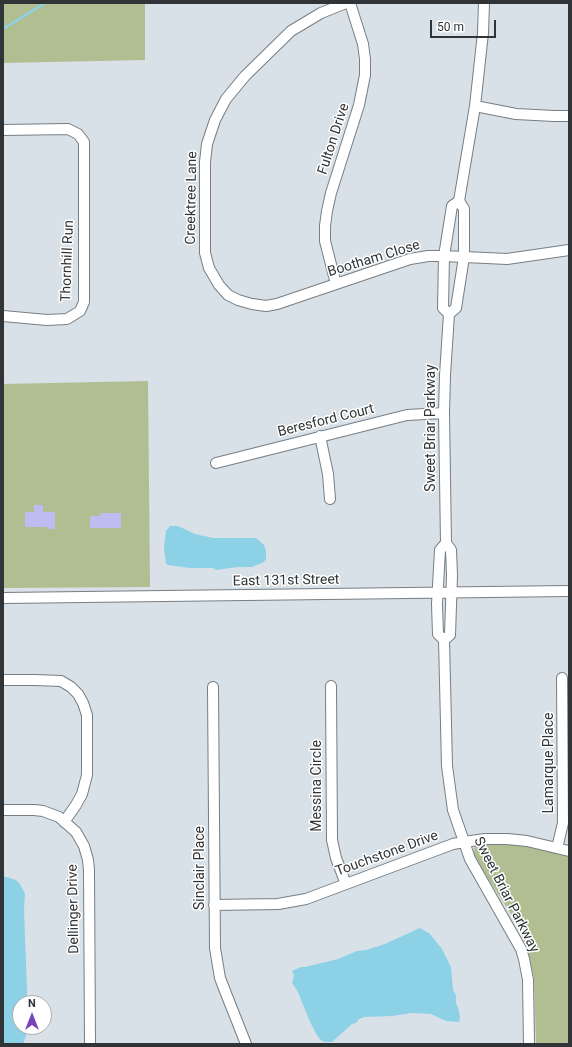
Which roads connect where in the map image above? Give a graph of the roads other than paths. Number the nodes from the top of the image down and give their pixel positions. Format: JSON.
{"nodes":[{"id":1,"x":346,"y":3,"type":"edge"},
{"id":2,"x":350,"y":3,"type":"edge"},
{"id":3,"x":484,"y":3,"type":"edge"},
{"id":4,"x":475,"y":106,"type":"junction"},
{"id":5,"x":569,"y":116,"type":"edge"},
{"id":6,"x":3,"y":130,"type":"edge"},
{"id":7,"x":459,"y":201,"type":"junction"},
{"id":8,"x":569,"y":250,"type":"edge"},
{"id":9,"x":444,"y":256,"type":"junction"},
{"id":10,"x":464,"y":256,"type":"junction"},
{"id":11,"x":336,"y":284,"type":"junction"},
{"id":12,"x":238,"y":300,"type":"joint"},
{"id":13,"x":449,"y":314,"type":"junction"},
{"id":14,"x":3,"y":316,"type":"edge"},
{"id":15,"x":444,"y":413,"type":"junction"},
{"id":16,"x":320,"y":436,"type":"junction"},
{"id":17,"x":216,"y":463,"type":"dead end"},
{"id":18,"x":330,"y":499,"type":"dead end"},
{"id":19,"x":446,"y":542,"type":"junction"},
{"id":20,"x":569,"y":591,"type":"edge"},
{"id":21,"x":438,"y":593,"type":"junction"},
{"id":22,"x":450,"y":593,"type":"junction"},
{"id":23,"x":3,"y":598,"type":"edge"},
{"id":24,"x":444,"y":640,"type":"junction"},
{"id":25,"x":562,"y":678,"type":"dead end"},
{"id":26,"x":3,"y":680,"type":"edge"},
{"id":27,"x":331,"y":686,"type":"dead end"},
{"id":28,"x":213,"y":687,"type":"dead end"},
{"id":29,"x":3,"y":810,"type":"edge"},
{"id":30,"x":64,"y":822,"type":"junction"},
{"id":31,"x":464,"y":842,"type":"junction"},
{"id":32,"x":557,"y":848,"type":"junction"},
{"id":33,"x":569,"y":851,"type":"edge"},
{"id":34,"x":346,"y":884,"type":"junction"},
{"id":35,"x":214,"y":905,"type":"junction"},
{"id":36,"x":90,"y":1044,"type":"edge"},
{"id":37,"x":246,"y":1044,"type":"edge"},
{"id":38,"x":529,"y":1044,"type":"edge"}],
"edges":[{"from":1,"to":12,"type":"street","name":"Creektree Lane"},
{"from":2,"to":11,"type":"street","name":"Fulton Drive"},
{"from":3,"to":4,"type":"street","name":"Sweet Briar Parkway"},
{"from":4,"to":5,"type":"street"},
{"from":4,"to":7,"type":"street","name":"Sweet Briar Parkway"},
{"from":6,"to":14,"type":"street","name":"Thornhill Run"},
{"from":7,"to":9,"type":"street","name":"Sweet Briar Parkway"},
{"from":7,"to":10,"type":"street","name":"Sweet Briar Parkway"},
{"from":8,"to":10,"type":"street","name":"Bootham Close"},
{"from":9,"to":10,"type":"street","name":"Bootham Close"},
{"from":9,"to":11,"type":"street","name":"Bootham Close"},
{"from":9,"to":13,"type":"street","name":"Sweet Briar Parkway"},
{"from":10,"to":13,"type":"street","name":"Sweet Briar Parkway"},
{"from":11,"to":12,"type":"street","name":"Bootham Close"},
{"from":13,"to":15,"type":"street","name":"Sweet Briar Parkway"},
{"from":15,"to":16,"type":"street","name":"Beresford Court"},
{"from":15,"to":19,"type":"street","name":"Sweet Briar Parkway"},
{"from":16,"to":17,"type":"street","name":"Beresford Court"},
{"from":16,"to":18,"type":"street"},
{"from":19,"to":21,"type":"street","name":"Sweet Briar Parkway"},
{"from":19,"to":22,"type":"street","name":"Sweet Briar Parkway"},
{"from":20,"to":22,"type":"street","name":"East 131st Street"},
{"from":21,"to":22,"type":"street","name":"East 131st Street"},
{"from":21,"to":23,"type":"street","name":"East 131st Street"},
{"from":21,"to":24,"type":"street","name":"Sweet Briar Parkway"},
{"from":22,"to":24,"type":"street","name":"Sweet Briar Parkway"},
{"from":24,"to":31,"type":"street","name":"Sweet Briar Parkway"},
{"from":25,"to":32,"type":"street","name":"Lamarque Place"},
{"from":26,"to":30,"type":"street"},
{"from":27,"to":34,"type":"street","name":"Messina Circle"},
{"from":28,"to":35,"type":"street","name":"Sinclair Place"},
{"from":29,"to":30,"type":"street","name":"Dellinger Drive"},
{"from":30,"to":36,"type":"street","name":"Dellinger Drive"},
{"from":31,"to":32,"type":"street","name":"Touchstone Drive"},
{"from":31,"to":34,"type":"street","name":"Touchstone Drive"},
{"from":31,"to":38,"type":"street","name":"Sweet Briar Parkway"},
{"from":32,"to":33,"type":"street","name":"Touchstone Drive"},
{"from":34,"to":35,"type":"street","name":"Touchstone Drive"},
{"from":35,"to":37,"type":"street","name":"Sinclair Place"}]}
